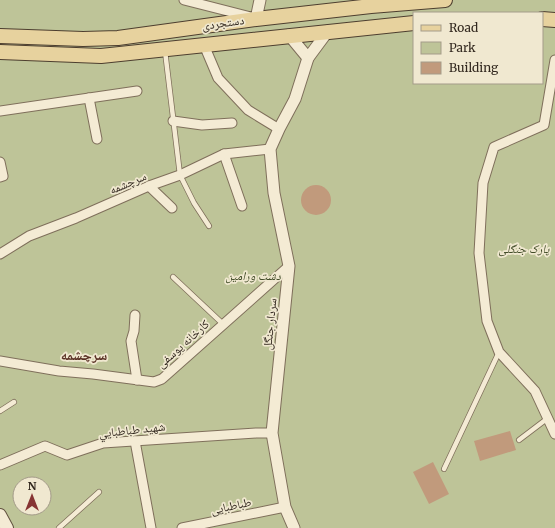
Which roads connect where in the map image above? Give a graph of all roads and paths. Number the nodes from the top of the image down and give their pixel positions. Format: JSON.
{"nodes":[{"id":1,"x":184,"y":0,"type":"edge"},
{"id":2,"x":260,"y":0,"type":"edge"},
{"id":3,"x":445,"y":0,"type":"edge"},
{"id":4,"x":256,"y":19,"type":"junction"},
{"id":5,"x":543,"y":19,"type":"edge"},
{"id":6,"x":555,"y":20,"type":"edge"},
{"id":7,"x":413,"y":23,"type":"edge"},
{"id":8,"x":328,"y":31,"type":"junction"},
{"id":9,"x":289,"y":35,"type":"junction"},
{"id":10,"x":0,"y":36,"type":"edge"},
{"id":11,"x":204,"y":45,"type":"junction"},
{"id":12,"x":165,"y":49,"type":"junction"},
{"id":13,"x":0,"y":52,"type":"edge"},
{"id":14,"x":308,"y":58,"type":"junction"},
{"id":15,"x":555,"y":60,"type":"edge"},
{"id":16,"x":138,"y":91,"type":"dead end"},
{"id":17,"x":89,"y":98,"type":"junction"},
{"id":18,"x":0,"y":110,"type":"edge"},
{"id":19,"x":173,"y":121,"type":"junction"},
{"id":20,"x":232,"y":123,"type":"dead end"},
{"id":21,"x":279,"y":129,"type":"junction"},
{"id":22,"x":97,"y":139,"type":"dead end"},
{"id":23,"x":270,"y":149,"type":"junction"},
{"id":24,"x":224,"y":154,"type":"junction"},
{"id":25,"x":0,"y":162,"type":"edge"},
{"id":26,"x":180,"y":175,"type":"junction"},
{"id":27,"x":0,"y":177,"type":"edge"},
{"id":28,"x":149,"y":186,"type":"junction"},
{"id":29,"x":242,"y":206,"type":"dead end"},
{"id":30,"x":172,"y":208,"type":"dead end"},
{"id":31,"x":209,"y":226,"type":"dead end"},
{"id":32,"x":0,"y":254,"type":"edge"},
{"id":33,"x":289,"y":266,"type":"junction"},
{"id":34,"x":173,"y":277,"type":"dead end"},
{"id":35,"x":135,"y":315,"type":"dead end"},
{"id":36,"x":223,"y":324,"type":"junction"},
{"id":37,"x":499,"y":352,"type":"junction"},
{"id":38,"x":0,"y":361,"type":"edge"},
{"id":39,"x":137,"y":380,"type":"junction"},
{"id":40,"x":14,"y":402,"type":"dead end"},
{"id":41,"x":0,"y":411,"type":"edge"},
{"id":42,"x":548,"y":418,"type":"junction"},
{"id":43,"x":272,"y":433,"type":"junction"},
{"id":44,"x":555,"y":434,"type":"edge"},
{"id":45,"x":519,"y":440,"type":"dead end"},
{"id":46,"x":135,"y":441,"type":"junction"},
{"id":47,"x":0,"y":465,"type":"edge"},
{"id":48,"x":444,"y":469,"type":"dead end"},
{"id":49,"x":99,"y":492,"type":"dead end"},
{"id":50,"x":285,"y":507,"type":"junction"},
{"id":51,"x":223,"y":520,"type":"junction"},
{"id":52,"x":59,"y":528,"type":"edge"},
{"id":53,"x":151,"y":528,"type":"edge"},
{"id":54,"x":182,"y":528,"type":"edge"},
{"id":55,"x":228,"y":528,"type":"edge"},
{"id":56,"x":294,"y":528,"type":"edge"}],
"edges":[{"from":1,"to":4,"type":"street"},
{"from":2,"to":4,"type":"street"},
{"from":3,"to":4,"type":"main road","name":"دستجردی"},
{"from":4,"to":10,"type":"main road","name":"دستجردی"},
{"from":5,"to":6,"type":"main road"},
{"from":7,"to":8,"type":"main road","name":"دستجردی"},
{"from":8,"to":9,"type":"main road","name":"دستجردی"},
{"from":8,"to":14,"type":"street","name":"سردار جنگل"},
{"from":9,"to":11,"type":"main road","name":"دستجردی"},
{"from":9,"to":14,"type":"street"},
{"from":11,"to":12,"type":"main road","name":"دستجردی"},
{"from":11,"to":21,"type":"street"},
{"from":12,"to":13,"type":"main road","name":"دستجردی"},
{"from":12,"to":19,"type":"lane"},
{"from":14,"to":21,"type":"street","name":"سردار جنگل"},
{"from":15,"to":37,"type":"street"},
{"from":16,"to":17,"type":"street"},
{"from":17,"to":18,"type":"street"},
{"from":17,"to":22,"type":"street"},
{"from":19,"to":20,"type":"street"},
{"from":19,"to":26,"type":"lane"},
{"from":21,"to":23,"type":"street","name":"سردار جنگل"},
{"from":23,"to":24,"type":"street","name":"سرچشمه"},
{"from":23,"to":33,"type":"street","name":"سردار جنگل"},
{"from":24,"to":26,"type":"street","name":"سرچشمه"},
{"from":24,"to":29,"type":"street"},
{"from":25,"to":27,"type":"street"},
{"from":26,"to":28,"type":"street","name":"سرچشمه"},
{"from":26,"to":31,"type":"lane"},
{"from":28,"to":30,"type":"street"},
{"from":28,"to":32,"type":"street","name":"سرچشمه"},
{"from":33,"to":36,"type":"street","name":"کارخانه یوسفی"},
{"from":33,"to":43,"type":"street","name":"سردار جنگل"},
{"from":34,"to":36,"type":"lane"},
{"from":35,"to":39,"type":"street"},
{"from":36,"to":39,"type":"street","name":"کارخانه یوسفی"},
{"from":37,"to":42,"type":"street"},
{"from":37,"to":48,"type":"lane"},
{"from":38,"to":39,"type":"street","name":"کارخانه یوسفی"},
{"from":40,"to":41,"type":"lane"},
{"from":42,"to":44,"type":"street"},
{"from":42,"to":45,"type":"lane"},
{"from":43,"to":46,"type":"street","name":"شهيد طباطبايي"},
{"from":43,"to":50,"type":"street","name":"سردار جنگل"},
{"from":46,"to":47,"type":"street","name":"شهيد طباطبايي"},
{"from":46,"to":53,"type":"street"},
{"from":49,"to":52,"type":"lane"},
{"from":50,"to":51,"type":"street","name":"طباطبایی"},
{"from":50,"to":56,"type":"street","name":"سردار جنگل"},
{"from":51,"to":54,"type":"street","name":"طباطبایی"},
{"from":51,"to":55,"type":"street"}]}
